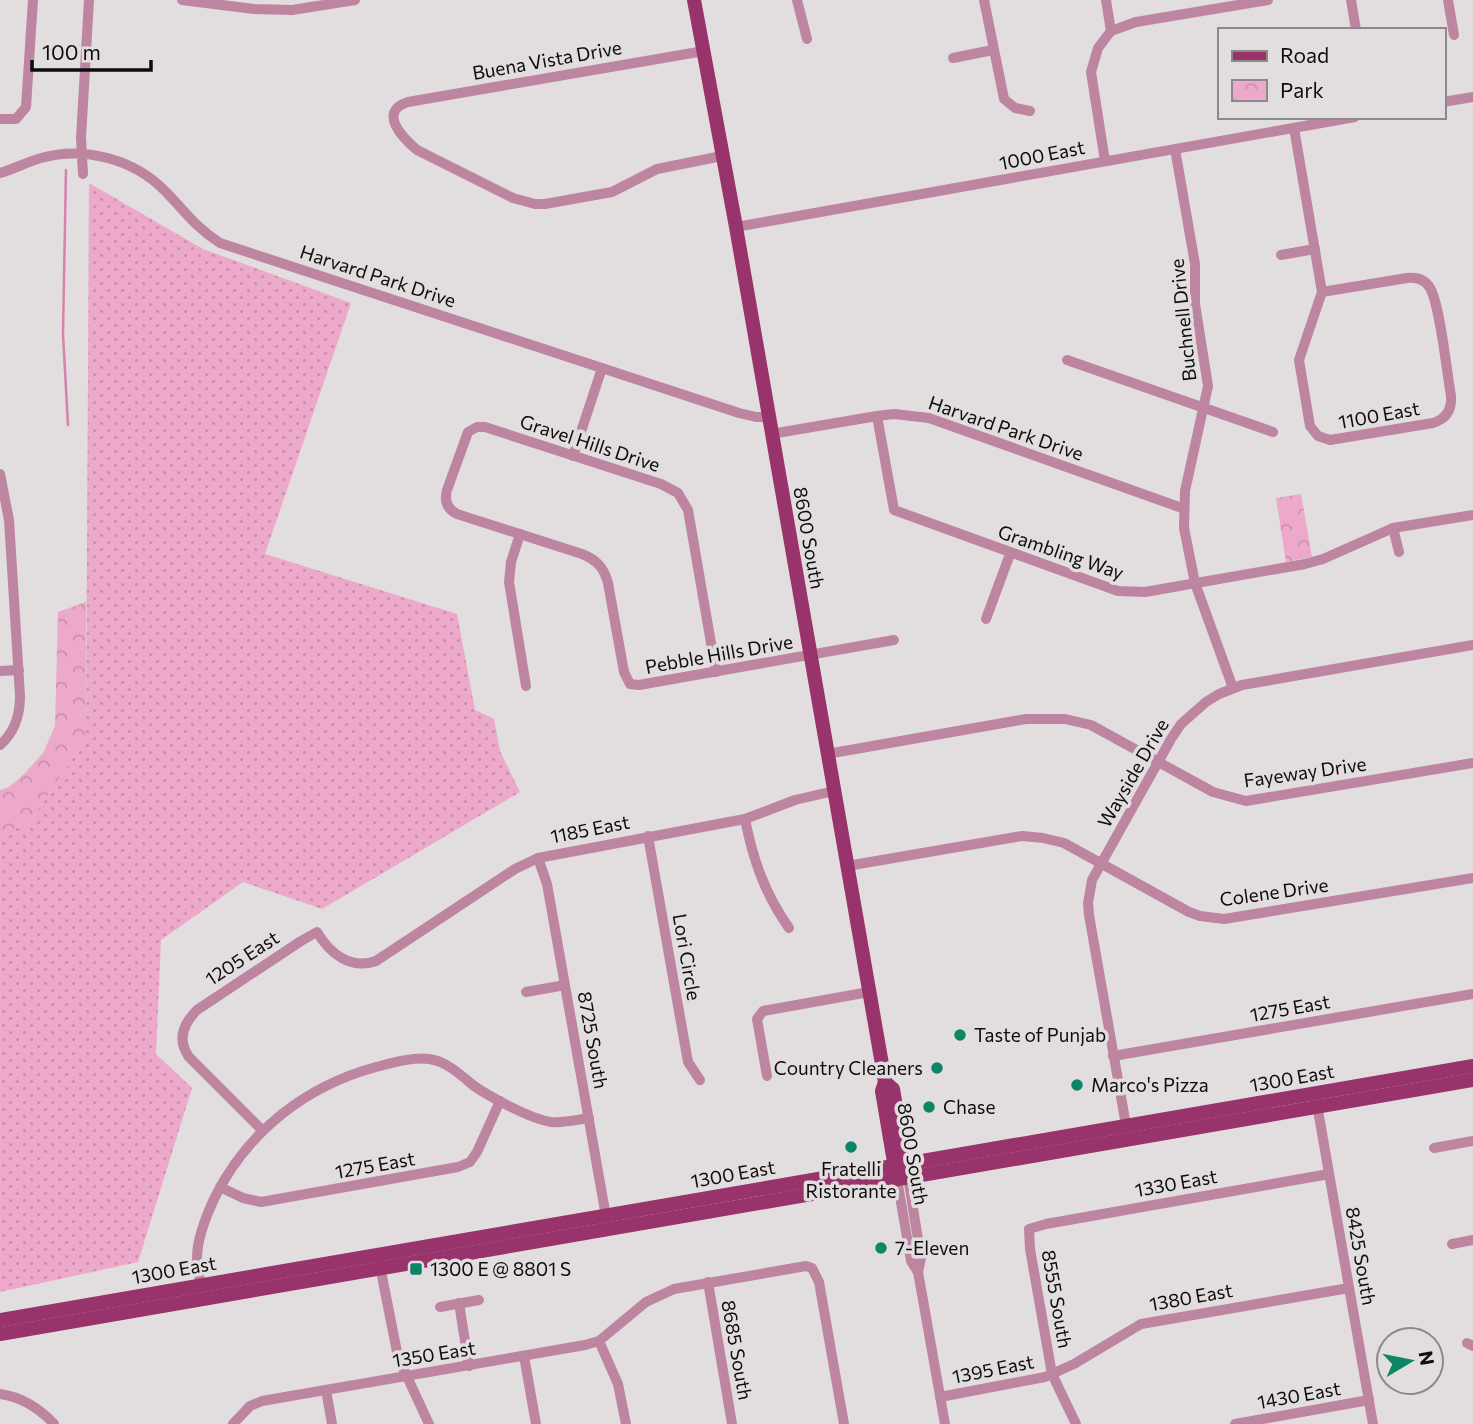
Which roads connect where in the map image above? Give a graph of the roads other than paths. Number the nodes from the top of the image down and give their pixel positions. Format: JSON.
{"nodes":[{"id":1,"x":33,"y":0,"type":"edge"},
{"id":2,"x":89,"y":0,"type":"edge"},
{"id":3,"x":182,"y":0,"type":"edge"},
{"id":4,"x":355,"y":0,"type":"edge"},
{"id":5,"x":694,"y":0,"type":"edge"},
{"id":6,"x":797,"y":0,"type":"edge"},
{"id":7,"x":984,"y":0,"type":"edge"},
{"id":8,"x":1106,"y":0,"type":"edge"},
{"id":9,"x":1268,"y":0,"type":"edge"},
{"id":10,"x":1350,"y":0,"type":"edge"},
{"id":11,"x":1448,"y":0,"type":"edge"},
{"id":12,"x":1253,"y":1,"type":"edge"},
{"id":13,"x":274,"y":5,"type":"edge"},
{"id":14,"x":1356,"y":28,"type":"edge"},
{"id":15,"x":1111,"y":31,"type":"junction"},
{"id":16,"x":1454,"y":35,"type":"dead end"},
{"id":17,"x":807,"y":39,"type":"dead end"},
{"id":18,"x":993,"y":50,"type":"junction"},
{"id":19,"x":704,"y":51,"type":"junction"},
{"id":20,"x":953,"y":58,"type":"dead end"},
{"id":21,"x":1473,"y":97,"type":"edge"},
{"id":22,"x":1445,"y":102,"type":"edge"},
{"id":23,"x":1030,"y":111,"type":"dead end"},
{"id":24,"x":1344,"y":119,"type":"edge"},
{"id":25,"x":0,"y":120,"type":"edge"},
{"id":26,"x":1294,"y":128,"type":"junction"},
{"id":27,"x":1175,"y":149,"type":"junction"},
{"id":28,"x":82,"y":154,"type":"junction"},
{"id":29,"x":722,"y":156,"type":"junction"},
{"id":30,"x":1105,"y":161,"type":"junction"},
{"id":31,"x":0,"y":173,"type":"edge"},
{"id":32,"x":83,"y":174,"type":"dead end"},
{"id":33,"x":736,"y":227,"type":"junction"},
{"id":34,"x":1315,"y":249,"type":"junction"},
{"id":35,"x":1281,"y":255,"type":"dead end"},
{"id":36,"x":1322,"y":292,"type":"junction"},
{"id":37,"x":1066,"y":360,"type":"dead end"},
{"id":38,"x":603,"y":368,"type":"junction"},
{"id":39,"x":1204,"y":410,"type":"junction"},
{"id":40,"x":877,"y":416,"type":"junction"},
{"id":41,"x":768,"y":417,"type":"junction"},
{"id":42,"x":1273,"y":432,"type":"dead end"},
{"id":43,"x":771,"y":434,"type":"junction"},
{"id":44,"x":573,"y":456,"type":"junction"},
{"id":45,"x":0,"y":474,"type":"edge"},
{"id":46,"x":447,"y":504,"type":"joint"},
{"id":47,"x":1182,"y":508,"type":"junction"},
{"id":48,"x":1473,"y":515,"type":"edge"},
{"id":49,"x":1393,"y":528,"type":"junction"},
{"id":50,"x":520,"y":534,"type":"junction"},
{"id":51,"x":1399,"y":552,"type":"dead end"},
{"id":52,"x":1010,"y":554,"type":"junction"},
{"id":53,"x":1195,"y":583,"type":"junction"},
{"id":54,"x":986,"y":619,"type":"dead end"},
{"id":55,"x":894,"y":640,"type":"dead end"},
{"id":56,"x":1473,"y":645,"type":"edge"},
{"id":57,"x":810,"y":655,"type":"junction"},
{"id":58,"x":19,"y":670,"type":"junction"},
{"id":59,"x":0,"y":671,"type":"edge"},
{"id":60,"x":716,"y":672,"type":"junction"},
{"id":61,"x":526,"y":686,"type":"dead end"},
{"id":62,"x":1233,"y":688,"type":"junction"},
{"id":63,"x":0,"y":745,"type":"edge"},
{"id":64,"x":827,"y":754,"type":"junction"},
{"id":65,"x":1158,"y":762,"type":"junction"},
{"id":66,"x":1473,"y":763,"type":"edge"},
{"id":67,"x":834,"y":791,"type":"junction"},
{"id":68,"x":745,"y":819,"type":"junction"},
{"id":69,"x":648,"y":836,"type":"junction"},
{"id":70,"x":538,"y":858,"type":"junction"},
{"id":71,"x":1101,"y":863,"type":"junction"},
{"id":72,"x":847,"y":866,"type":"junction"},
{"id":73,"x":1473,"y":878,"type":"edge"},
{"id":74,"x":789,"y":928,"type":"dead end"},
{"id":75,"x":317,"y":932,"type":"joint"},
{"id":76,"x":565,"y":985,"type":"junction"},
{"id":77,"x":526,"y":992,"type":"dead end"},
{"id":78,"x":869,"y":992,"type":"junction"},
{"id":79,"x":1473,"y":994,"type":"edge"},
{"id":80,"x":1113,"y":1056,"type":"junction"},
{"id":81,"x":1473,"y":1066,"type":"edge"},
{"id":82,"x":767,"y":1076,"type":"dead end"},
{"id":83,"x":700,"y":1080,"type":"dead end"},
{"id":84,"x":1473,"y":1080,"type":"edge"},
{"id":85,"x":1316,"y":1100,"type":"junction"},
{"id":86,"x":500,"y":1101,"type":"junction"},
{"id":87,"x":589,"y":1118,"type":"junction"},
{"id":88,"x":262,"y":1130,"type":"junction"},
{"id":89,"x":1127,"y":1133,"type":"junction"},
{"id":90,"x":1473,"y":1141,"type":"edge"},
{"id":91,"x":1434,"y":1148,"type":"dead end"},
{"id":92,"x":901,"y":1172,"type":"junction"},
{"id":93,"x":1329,"y":1174,"type":"junction"},
{"id":94,"x":220,"y":1187,"type":"junction"},
{"id":95,"x":607,"y":1223,"type":"junction"},
{"id":96,"x":1029,"y":1229,"type":"joint"},
{"id":97,"x":1473,"y":1240,"type":"edge"},
{"id":98,"x":1452,"y":1244,"type":"dead end"},
{"id":99,"x":379,"y":1262,"type":"junction"},
{"id":100,"x":708,"y":1282,"type":"junction"},
{"id":101,"x":201,"y":1285,"type":"junction"},
{"id":102,"x":1349,"y":1287,"type":"junction"},
{"id":103,"x":479,"y":1300,"type":"dead end"},
{"id":104,"x":459,"y":1303,"type":"junction"},
{"id":105,"x":440,"y":1307,"type":"dead end"},
{"id":106,"x":0,"y":1320,"type":"edge"},
{"id":107,"x":0,"y":1334,"type":"edge"},
{"id":108,"x":599,"y":1341,"type":"junction"},
{"id":109,"x":524,"y":1356,"type":"junction"},
{"id":110,"x":469,"y":1366,"type":"junction"},
{"id":111,"x":1052,"y":1374,"type":"junction"},
{"id":112,"x":406,"y":1376,"type":"junction"},
{"id":113,"x":326,"y":1390,"type":"junction"},
{"id":114,"x":0,"y":1395,"type":"edge"},
{"id":115,"x":940,"y":1397,"type":"junction"},
{"id":116,"x":1369,"y":1400,"type":"junction"},
{"id":117,"x":54,"y":1424,"type":"edge"},
{"id":118,"x":233,"y":1424,"type":"edge"},
{"id":119,"x":332,"y":1424,"type":"edge"},
{"id":120,"x":429,"y":1424,"type":"edge"},
{"id":121,"x":536,"y":1424,"type":"edge"},
{"id":122,"x":626,"y":1424,"type":"edge"},
{"id":123,"x":732,"y":1424,"type":"edge"},
{"id":124,"x":844,"y":1424,"type":"edge"},
{"id":125,"x":945,"y":1424,"type":"edge"},
{"id":126,"x":1076,"y":1424,"type":"edge"},
{"id":127,"x":1235,"y":1424,"type":"edge"},
{"id":128,"x":1373,"y":1424,"type":"edge"}],
"edges":[{"from":1,"to":25,"type":"street"},
{"from":2,"to":28,"type":"street"},
{"from":3,"to":13,"type":"street"},
{"from":4,"to":13,"type":"street"},
{"from":5,"to":19,"type":"main road","name":"8600 South"},
{"from":6,"to":17,"type":"street"},
{"from":7,"to":18,"type":"street"},
{"from":8,"to":15,"type":"street"},
{"from":9,"to":12,"type":"street"},
{"from":10,"to":14,"type":"street"},
{"from":11,"to":16,"type":"street"},
{"from":12,"to":15,"type":"street"},
{"from":15,"to":30,"type":"street"},
{"from":18,"to":20,"type":"street"},
{"from":18,"to":23,"type":"street"},
{"from":19,"to":29,"type":"main road","name":"8600 South"},
{"from":19,"to":29,"type":"street","name":"Buena Vista Drive"},
{"from":21,"to":22,"type":"street"},
{"from":24,"to":26,"type":"street","name":"1000 East"},
{"from":26,"to":27,"type":"street","name":"1000 East"},
{"from":26,"to":34,"type":"street"},
{"from":27,"to":30,"type":"street","name":"1000 East"},
{"from":27,"to":39,"type":"street","name":"Buchnell Drive"},
{"from":28,"to":31,"type":"street","name":"Harvard Park Drive"},
{"from":28,"to":32,"type":"street"},
{"from":28,"to":38,"type":"street","name":"Harvard Park Drive"},
{"from":29,"to":33,"type":"main road","name":"8600 South"},
{"from":30,"to":33,"type":"street","name":"1000 East"},
{"from":33,"to":41,"type":"main road","name":"8600 South"},
{"from":34,"to":35,"type":"street"},
{"from":34,"to":36,"type":"street"},
{"from":36,"to":36,"type":"street","name":"1100 East"},
{"from":37,"to":39,"type":"street"},
{"from":38,"to":41,"type":"street","name":"Harvard Park Drive"},
{"from":38,"to":44,"type":"street"},
{"from":39,"to":42,"type":"street"},
{"from":39,"to":47,"type":"street","name":"Buchnell Drive"},
{"from":40,"to":43,"type":"street","name":"Harvard Park Drive"},
{"from":40,"to":47,"type":"street","name":"Harvard Park Drive"},
{"from":40,"to":52,"type":"street","name":"Grambling Way"},
{"from":41,"to":43,"type":"main road","name":"8600 South"},
{"from":43,"to":57,"type":"main road","name":"8600 South"},
{"from":44,"to":46,"type":"street","name":"Gravel Hills Drive"},
{"from":44,"to":60,"type":"street","name":"Gravel Hills Drive"},
{"from":45,"to":58,"type":"street"},
{"from":46,"to":50,"type":"street","name":"Pebble Hills Drive"},
{"from":47,"to":53,"type":"street","name":"Buchnell Drive"},
{"from":48,"to":49,"type":"street","name":"Grambling Way"},
{"from":49,"to":51,"type":"street"},
{"from":49,"to":53,"type":"street","name":"Grambling Way"},
{"from":50,"to":60,"type":"street","name":"Pebble Hills Drive"},
{"from":50,"to":61,"type":"street"},
{"from":52,"to":53,"type":"street","name":"Grambling Way"},
{"from":52,"to":54,"type":"street"},
{"from":53,"to":62,"type":"street","name":"Buchnell Drive"},
{"from":55,"to":57,"type":"street","name":"Pebble Hills Drive"},
{"from":56,"to":62,"type":"street","name":"Wayside Drive"},
{"from":57,"to":60,"type":"street","name":"Pebble Hills Drive"},
{"from":57,"to":64,"type":"main road","name":"8600 South"},
{"from":58,"to":59,"type":"street"},
{"from":58,"to":63,"type":"street"},
{"from":62,"to":65,"type":"street","name":"Wayside Drive"},
{"from":64,"to":65,"type":"street","name":"Fayeway Drive"},
{"from":64,"to":67,"type":"main road","name":"8600 South"},
{"from":65,"to":66,"type":"street","name":"Fayeway Drive"},
{"from":65,"to":71,"type":"street","name":"Wayside Drive"},
{"from":67,"to":68,"type":"street","name":"1185 East"},
{"from":67,"to":72,"type":"main road","name":"8600 South"},
{"from":68,"to":69,"type":"street","name":"1185 East"},
{"from":68,"to":74,"type":"street"},
{"from":69,"to":70,"type":"street","name":"1185 East"},
{"from":69,"to":83,"type":"street","name":"Lori Circle"},
{"from":70,"to":75,"type":"street","name":"1185 East"},
{"from":70,"to":76,"type":"street","name":"8725 South"},
{"from":71,"to":72,"type":"street","name":"Colene Drive"},
{"from":71,"to":73,"type":"street","name":"Colene Drive"},
{"from":71,"to":80,"type":"street","name":"Wayside Drive"},
{"from":72,"to":78,"type":"main road","name":"8600 South"},
{"from":75,"to":88,"type":"street","name":"1205 East"},
{"from":76,"to":77,"type":"street"},
{"from":76,"to":87,"type":"street","name":"8725 South"},
{"from":78,"to":82,"type":"street"},
{"from":78,"to":92,"type":"main road","name":"8600 South"},
{"from":79,"to":80,"type":"street","name":"1275 East"},
{"from":80,"to":89,"type":"street","name":"Wayside Drive"},
{"from":81,"to":85,"type":"main road","name":"1300 East"},
{"from":84,"to":85,"type":"main road","name":"1300 East"},
{"from":85,"to":89,"type":"main road","name":"1300 East"},
{"from":85,"to":93,"type":"street","name":"8425 South"},
{"from":86,"to":87,"type":"street"},
{"from":86,"to":88,"type":"street"},
{"from":86,"to":94,"type":"street","name":"1275 East"},
{"from":87,"to":95,"type":"street","name":"8725 South"},
{"from":88,"to":94,"type":"street"},
{"from":89,"to":92,"type":"main road","name":"1300 East"},
{"from":90,"to":91,"type":"street"},
{"from":92,"to":95,"type":"main road","name":"1300 East"},
{"from":92,"to":115,"type":"street","name":"8600 South"},
{"from":93,"to":96,"type":"street","name":"1330 East"},
{"from":93,"to":102,"type":"street","name":"8425 South"},
{"from":94,"to":101,"type":"street"},
{"from":95,"to":99,"type":"main road","name":"1300 East"},
{"from":96,"to":111,"type":"street","name":"8555 South"},
{"from":97,"to":98,"type":"street"},
{"from":99,"to":101,"type":"main road","name":"1300 East"},
{"from":99,"to":107,"type":"main road","name":"1300 East"},
{"from":99,"to":112,"type":"street"},
{"from":100,"to":108,"type":"street"},
{"from":100,"to":123,"type":"street","name":"8685 South"},
{"from":100,"to":124,"type":"street"},
{"from":101,"to":106,"type":"main road","name":"1300 East"},
{"from":102,"to":111,"type":"street","name":"1380 East"},
{"from":102,"to":116,"type":"street","name":"8425 South"},
{"from":103,"to":104,"type":"street"},
{"from":104,"to":105,"type":"street"},
{"from":104,"to":110,"type":"street"},
{"from":108,"to":109,"type":"street","name":"1350 East"},
{"from":108,"to":122,"type":"street"},
{"from":109,"to":110,"type":"street","name":"1350 East"},
{"from":109,"to":121,"type":"street"},
{"from":110,"to":112,"type":"street","name":"1350 East"},
{"from":111,"to":115,"type":"street","name":"1395 East"},
{"from":111,"to":126,"type":"street","name":"8555 South"},
{"from":112,"to":113,"type":"street","name":"1350 East"},
{"from":112,"to":120,"type":"street"},
{"from":113,"to":118,"type":"street","name":"1350 East"},
{"from":113,"to":119,"type":"street"},
{"from":114,"to":117,"type":"street"},
{"from":115,"to":125,"type":"street","name":"8600 South"},
{"from":116,"to":127,"type":"street","name":"1430 East"},
{"from":116,"to":128,"type":"street","name":"8425 South"}]}
